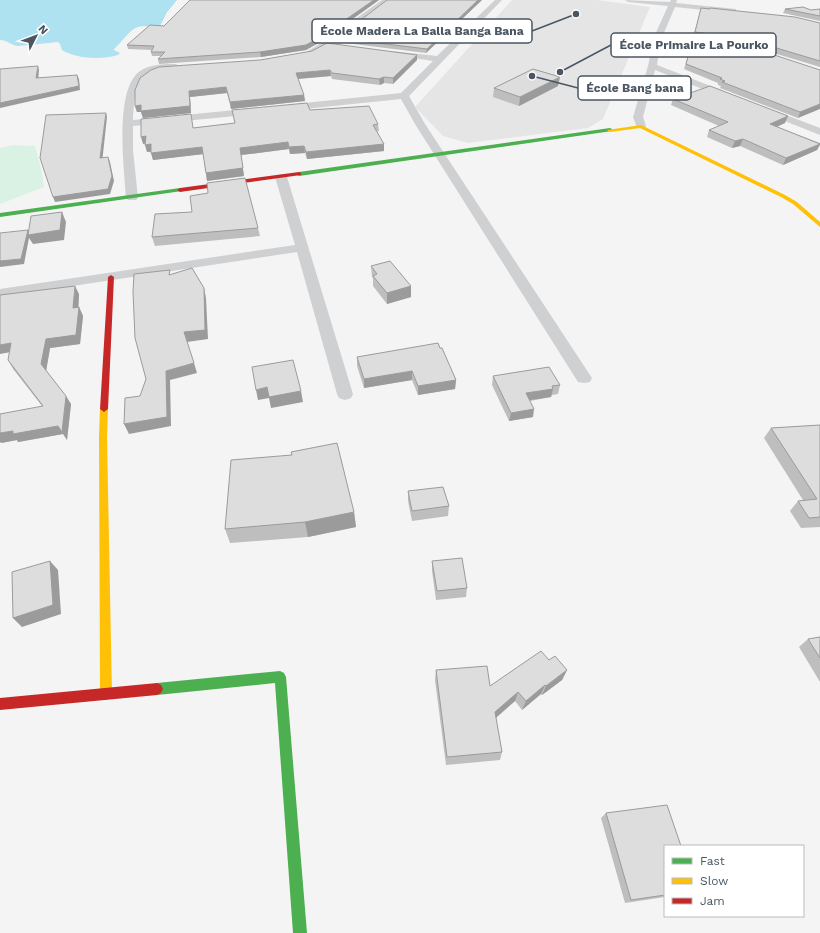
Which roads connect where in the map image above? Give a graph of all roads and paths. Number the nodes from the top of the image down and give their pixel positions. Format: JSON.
{"nodes":[{"id":1,"x":387,"y":0,"type":"edge"},
{"id":2,"x":499,"y":0,"type":"edge"},
{"id":3,"x":628,"y":0,"type":"edge"},
{"id":4,"x":673,"y":2,"type":"edge"},
{"id":5,"x":740,"y":12,"type":"edge"},
{"id":6,"x":658,"y":37,"type":"junction"},
{"id":7,"x":326,"y":44,"type":"junction"},
{"id":8,"x":726,"y":45,"type":"edge"},
{"id":9,"x":341,"y":46,"type":"edge"},
{"id":10,"x":386,"y":52,"type":"edge"},
{"id":11,"x":298,"y":56,"type":"edge"},
{"id":12,"x":439,"y":59,"type":"junction"},
{"id":13,"x":183,"y":66,"type":"edge"},
{"id":14,"x":652,"y":66,"type":"junction"},
{"id":15,"x":404,"y":96,"type":"junction"},
{"id":16,"x":739,"y":100,"type":"edge"},
{"id":17,"x":753,"y":106,"type":"edge"},
{"id":18,"x":128,"y":123,"type":"junction"},
{"id":19,"x":642,"y":126,"type":"junction"},
{"id":20,"x":820,"y":132,"type":"edge"},
{"id":21,"x":440,"y":155,"type":"junction"},
{"id":22,"x":281,"y":177,"type":"junction"},
{"id":23,"x":132,"y":198,"type":"junction"},
{"id":24,"x":0,"y":215,"type":"edge"},
{"id":25,"x":820,"y":225,"type":"edge"},
{"id":26,"x":301,"y":248,"type":"junction"},
{"id":27,"x":111,"y":277,"type":"junction"},
{"id":28,"x":0,"y":293,"type":"edge"},
{"id":29,"x":584,"y":378,"type":"dead end"},
{"id":30,"x":345,"y":394,"type":"dead end"},
{"id":31,"x":106,"y":694,"type":"junction"},
{"id":32,"x":0,"y":704,"type":"edge"},
{"id":33,"x":300,"y":933,"type":"edge"}],
"edges":[{"from":1,"to":7,"type":"street"},
{"from":2,"to":12,"type":"street"},
{"from":3,"to":4,"type":"street"},
{"from":4,"to":5,"type":"street"},
{"from":4,"to":6,"type":"street"},
{"from":6,"to":8,"type":"street"},
{"from":6,"to":14,"type":"street"},
{"from":7,"to":9,"type":"street"},
{"from":7,"to":11,"type":"street"},
{"from":10,"to":12,"type":"street"},
{"from":12,"to":15,"type":"street"},
{"from":13,"to":18,"type":"street"},
{"from":14,"to":16,"type":"street"},
{"from":14,"to":19,"type":"street"},
{"from":15,"to":18,"type":"street"},
{"from":15,"to":21,"type":"street"},
{"from":17,"to":20,"type":"street"},
{"from":18,"to":23,"type":"street"},
{"from":19,"to":21,"type":"street"},
{"from":19,"to":25,"type":"street"},
{"from":21,"to":22,"type":"street"},
{"from":21,"to":29,"type":"street"},
{"from":22,"to":23,"type":"street"},
{"from":22,"to":26,"type":"street"},
{"from":23,"to":24,"type":"street"},
{"from":26,"to":27,"type":"street"},
{"from":26,"to":30,"type":"street"},
{"from":27,"to":28,"type":"street"},
{"from":27,"to":31,"type":"street"},
{"from":31,"to":32,"type":"street"},
{"from":31,"to":33,"type":"street"}]}
